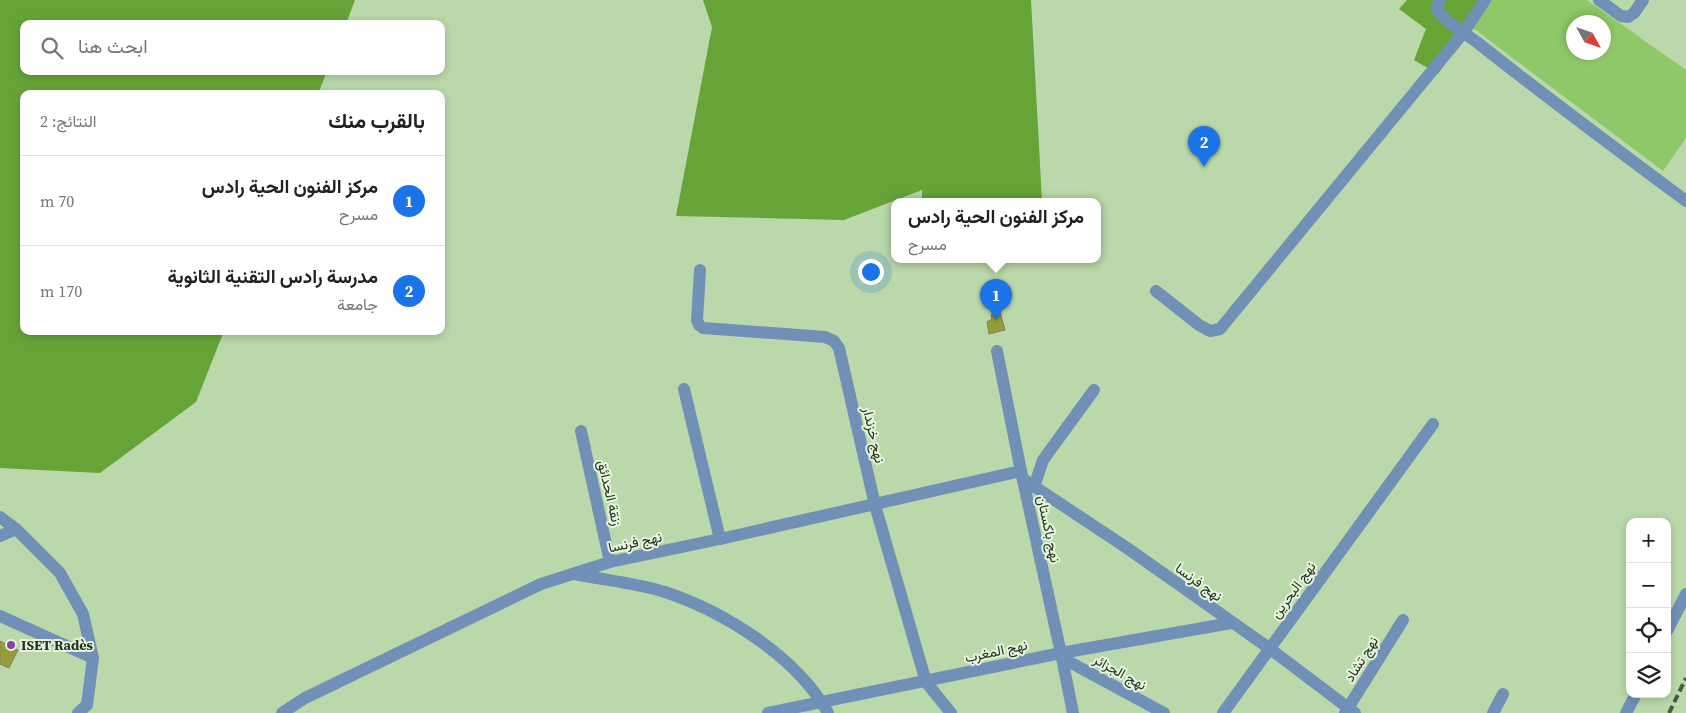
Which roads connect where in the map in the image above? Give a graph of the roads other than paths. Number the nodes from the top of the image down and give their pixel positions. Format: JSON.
{"nodes":[{"id":1,"x":1440,"y":0,"type":"edge"},
{"id":2,"x":1485,"y":0,"type":"edge"},
{"id":3,"x":1599,"y":0,"type":"edge"},
{"id":4,"x":1643,"y":0,"type":"edge"},
{"id":5,"x":1464,"y":32,"type":"junction"},
{"id":6,"x":1686,"y":201,"type":"edge"},
{"id":7,"x":700,"y":270,"type":"dead end"},
{"id":8,"x":1156,"y":291,"type":"dead end"},
{"id":9,"x":997,"y":351,"type":"dead end"},
{"id":10,"x":684,"y":389,"type":"dead end"},
{"id":11,"x":1094,"y":390,"type":"dead end"},
{"id":12,"x":1433,"y":424,"type":"dead end"},
{"id":13,"x":580,"y":432,"type":"dead end"},
{"id":14,"x":1022,"y":475,"type":"junction"},
{"id":15,"x":1034,"y":487,"type":"junction"},
{"id":16,"x":875,"y":505,"type":"junction"},
{"id":17,"x":0,"y":517,"type":"edge"},
{"id":18,"x":16,"y":529,"type":"junction"},
{"id":19,"x":0,"y":536,"type":"edge"},
{"id":20,"x":720,"y":539,"type":"junction"},
{"id":21,"x":610,"y":562,"type":"junction"},
{"id":22,"x":572,"y":574,"type":"junction"},
{"id":23,"x":1686,"y":594,"type":"edge"},
{"id":24,"x":0,"y":616,"type":"edge"},
{"id":25,"x":1403,"y":620,"type":"dead end"},
{"id":26,"x":1231,"y":623,"type":"junction"},
{"id":27,"x":1671,"y":623,"type":"edge"},
{"id":28,"x":1269,"y":648,"type":"junction"},
{"id":29,"x":1062,"y":655,"type":"junction"},
{"id":30,"x":92,"y":658,"type":"junction"},
{"id":31,"x":926,"y":682,"type":"junction"},
{"id":32,"x":1503,"y":694,"type":"dead end"},
{"id":33,"x":1634,"y":698,"type":"edge"},
{"id":34,"x":825,"y":708,"type":"edge"},
{"id":35,"x":1349,"y":711,"type":"edge"},
{"id":36,"x":78,"y":713,"type":"edge"},
{"id":37,"x":282,"y":713,"type":"edge"},
{"id":38,"x":768,"y":713,"type":"edge"},
{"id":39,"x":951,"y":713,"type":"edge"},
{"id":40,"x":1073,"y":713,"type":"edge"},
{"id":41,"x":1164,"y":713,"type":"edge"},
{"id":42,"x":1223,"y":713,"type":"edge"},
{"id":43,"x":1492,"y":713,"type":"edge"},
{"id":44,"x":1626,"y":713,"type":"edge"}],
"edges":[{"from":1,"to":5,"type":"street"},
{"from":2,"to":5,"type":"street"},
{"from":3,"to":4,"type":"street"},
{"from":5,"to":6,"type":"street"},
{"from":5,"to":8,"type":"street"},
{"from":7,"to":16,"type":"street","name":"نهج خزندار"},
{"from":9,"to":14,"type":"street","name":"نهج باكستان"},
{"from":10,"to":20,"type":"street"},
{"from":11,"to":15,"type":"street"},
{"from":12,"to":28,"type":"street","name":"نهج البحرين"},
{"from":13,"to":21,"type":"street","name":"زنقة الحدائق"},
{"from":14,"to":15,"type":"street","name":"نهج فرنسا"},
{"from":14,"to":16,"type":"street","name":"نهج فرنسا"},
{"from":14,"to":29,"type":"street","name":"نهج باكستان"},
{"from":15,"to":26,"type":"street","name":"نهج فرنسا"},
{"from":16,"to":20,"type":"street","name":"نهج فرنسا"},
{"from":16,"to":31,"type":"street","name":"نهج خزندار"},
{"from":17,"to":18,"type":"street"},
{"from":18,"to":19,"type":"street"},
{"from":18,"to":30,"type":"street"},
{"from":20,"to":21,"type":"street","name":"نهج فرنسا"},
{"from":21,"to":22,"type":"street","name":"نهج فرنسا"},
{"from":22,"to":34,"type":"street"},
{"from":22,"to":37,"type":"street","name":"نهج فرنسا"},
{"from":23,"to":27,"type":"street"},
{"from":24,"to":30,"type":"street"},
{"from":25,"to":35,"type":"street","name":"نهج تشاد"},
{"from":26,"to":28,"type":"street","name":"نهج فرنسا"},
{"from":26,"to":29,"type":"street","name":"نهج المغرب"},
{"from":28,"to":35,"type":"street","name":"نهج فرنسا"},
{"from":28,"to":42,"type":"street","name":"نهج البحرين"},
{"from":29,"to":31,"type":"street","name":"نهج المغرب"},
{"from":29,"to":40,"type":"street","name":"نهج باكستان"},
{"from":29,"to":41,"type":"street","name":"نهج الجزائر"},
{"from":30,"to":36,"type":"street"},
{"from":31,"to":34,"type":"street","name":"نهج المغرب"},
{"from":31,"to":39,"type":"street","name":"نهج خزندار"},
{"from":32,"to":43,"type":"street"},
{"from":33,"to":44,"type":"street"},
{"from":34,"to":38,"type":"street","name":"نهج المغرب"}]}
